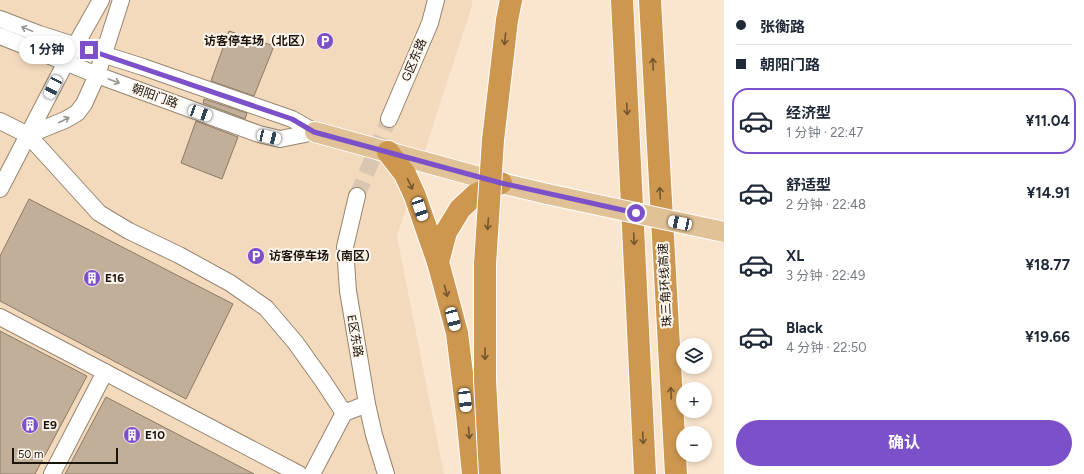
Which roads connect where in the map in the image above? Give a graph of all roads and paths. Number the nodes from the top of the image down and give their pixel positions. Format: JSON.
{"nodes":[{"id":1,"x":101,"y":0,"type":"edge"},
{"id":2,"x":121,"y":0,"type":"edge"},
{"id":3,"x":436,"y":0,"type":"edge"},
{"id":4,"x":510,"y":0,"type":"edge"},
{"id":5,"x":622,"y":0,"type":"edge"},
{"id":6,"x":650,"y":0,"type":"edge"},
{"id":7,"x":0,"y":19,"type":"edge"},
{"id":8,"x":0,"y":36,"type":"edge"},
{"id":9,"x":75,"y":46,"type":"junction"},
{"id":10,"x":103,"y":55,"type":"junction"},
{"id":11,"x":66,"y":62,"type":"junction"},
{"id":12,"x":97,"y":75,"type":"junction"},
{"id":13,"x":388,"y":119,"type":"tunnel mouth"},
{"id":14,"x":0,"y":121,"type":"edge"},
{"id":15,"x":314,"y":132,"type":"junction"},
{"id":16,"x":28,"y":136,"type":"junction"},
{"id":17,"x":388,"y":152,"type":"junction"},
{"id":18,"x":501,"y":183,"type":"junction"},
{"id":19,"x":0,"y":189,"type":"edge"},
{"id":20,"x":357,"y":196,"type":"tunnel mouth"},
{"id":21,"x":724,"y":232,"type":"edge"},
{"id":22,"x":438,"y":262,"type":"junction"},
{"id":23,"x":0,"y":317,"type":"edge"},
{"id":24,"x":106,"y":372,"type":"junction"},
{"id":25,"x":367,"y":404,"type":"junction"},
{"id":26,"x":344,"y":413,"type":"junction"},
{"id":27,"x":52,"y":474,"type":"edge"},
{"id":28,"x":299,"y":474,"type":"edge"},
{"id":29,"x":312,"y":474,"type":"edge"},
{"id":30,"x":386,"y":474,"type":"edge"},
{"id":31,"x":472,"y":474,"type":"edge"},
{"id":32,"x":490,"y":474,"type":"edge"},
{"id":33,"x":645,"y":474,"type":"edge"},
{"id":34,"x":676,"y":474,"type":"edge"}],
"edges":[{"from":1,"to":9,"type":"street"},
{"from":2,"to":10,"type":"street"},
{"from":3,"to":13,"type":"street","name":"G区东路"},
{"from":4,"to":32,"type":"highway","one_way":true,"bridge":true},
{"from":5,"to":33,"type":"highway","one_way":true},
{"from":34,"to":6,"type":"highway","name":"珠三角环线高速","one_way":true},
{"from":9,"to":7,"type":"street","name":"朝阳门路","one_way":true},
{"from":8,"to":11,"type":"street","name":"朝阳门路"},
{"from":9,"to":10,"type":"street","name":"朝阳门路"},
{"from":9,"to":11,"type":"street"},
{"from":10,"to":12,"type":"street"},
{"from":10,"to":15,"type":"street","name":"朝阳门路"},
{"from":11,"to":12,"type":"street","name":"朝阳门路"},
{"from":11,"to":16,"type":"street"},
{"from":12,"to":15,"type":"street","name":"朝阳门路","one_way":true},
{"from":16,"to":12,"type":"street","one_way":true},
{"from":14,"to":16,"type":"street"},
{"from":15,"to":17,"type":"main road"},
{"from":16,"to":19,"type":"street"},
{"from":16,"to":26,"type":"street"},
{"from":17,"to":18,"type":"main road"},
{"from":17,"to":22,"type":"highway","one_way":true},
{"from":18,"to":21,"type":"main road","bridge":true},
{"from":18,"to":22,"type":"highway"},
{"from":20,"to":25,"type":"street","name":"E区东路"},
{"from":22,"to":31,"type":"highway","one_way":true},
{"from":23,"to":24,"type":"street"},
{"from":24,"to":27,"type":"street"},
{"from":24,"to":28,"type":"street"},
{"from":25,"to":26,"type":"street"},
{"from":25,"to":30,"type":"street","name":"E区东路"},
{"from":26,"to":29,"type":"street"}]}
